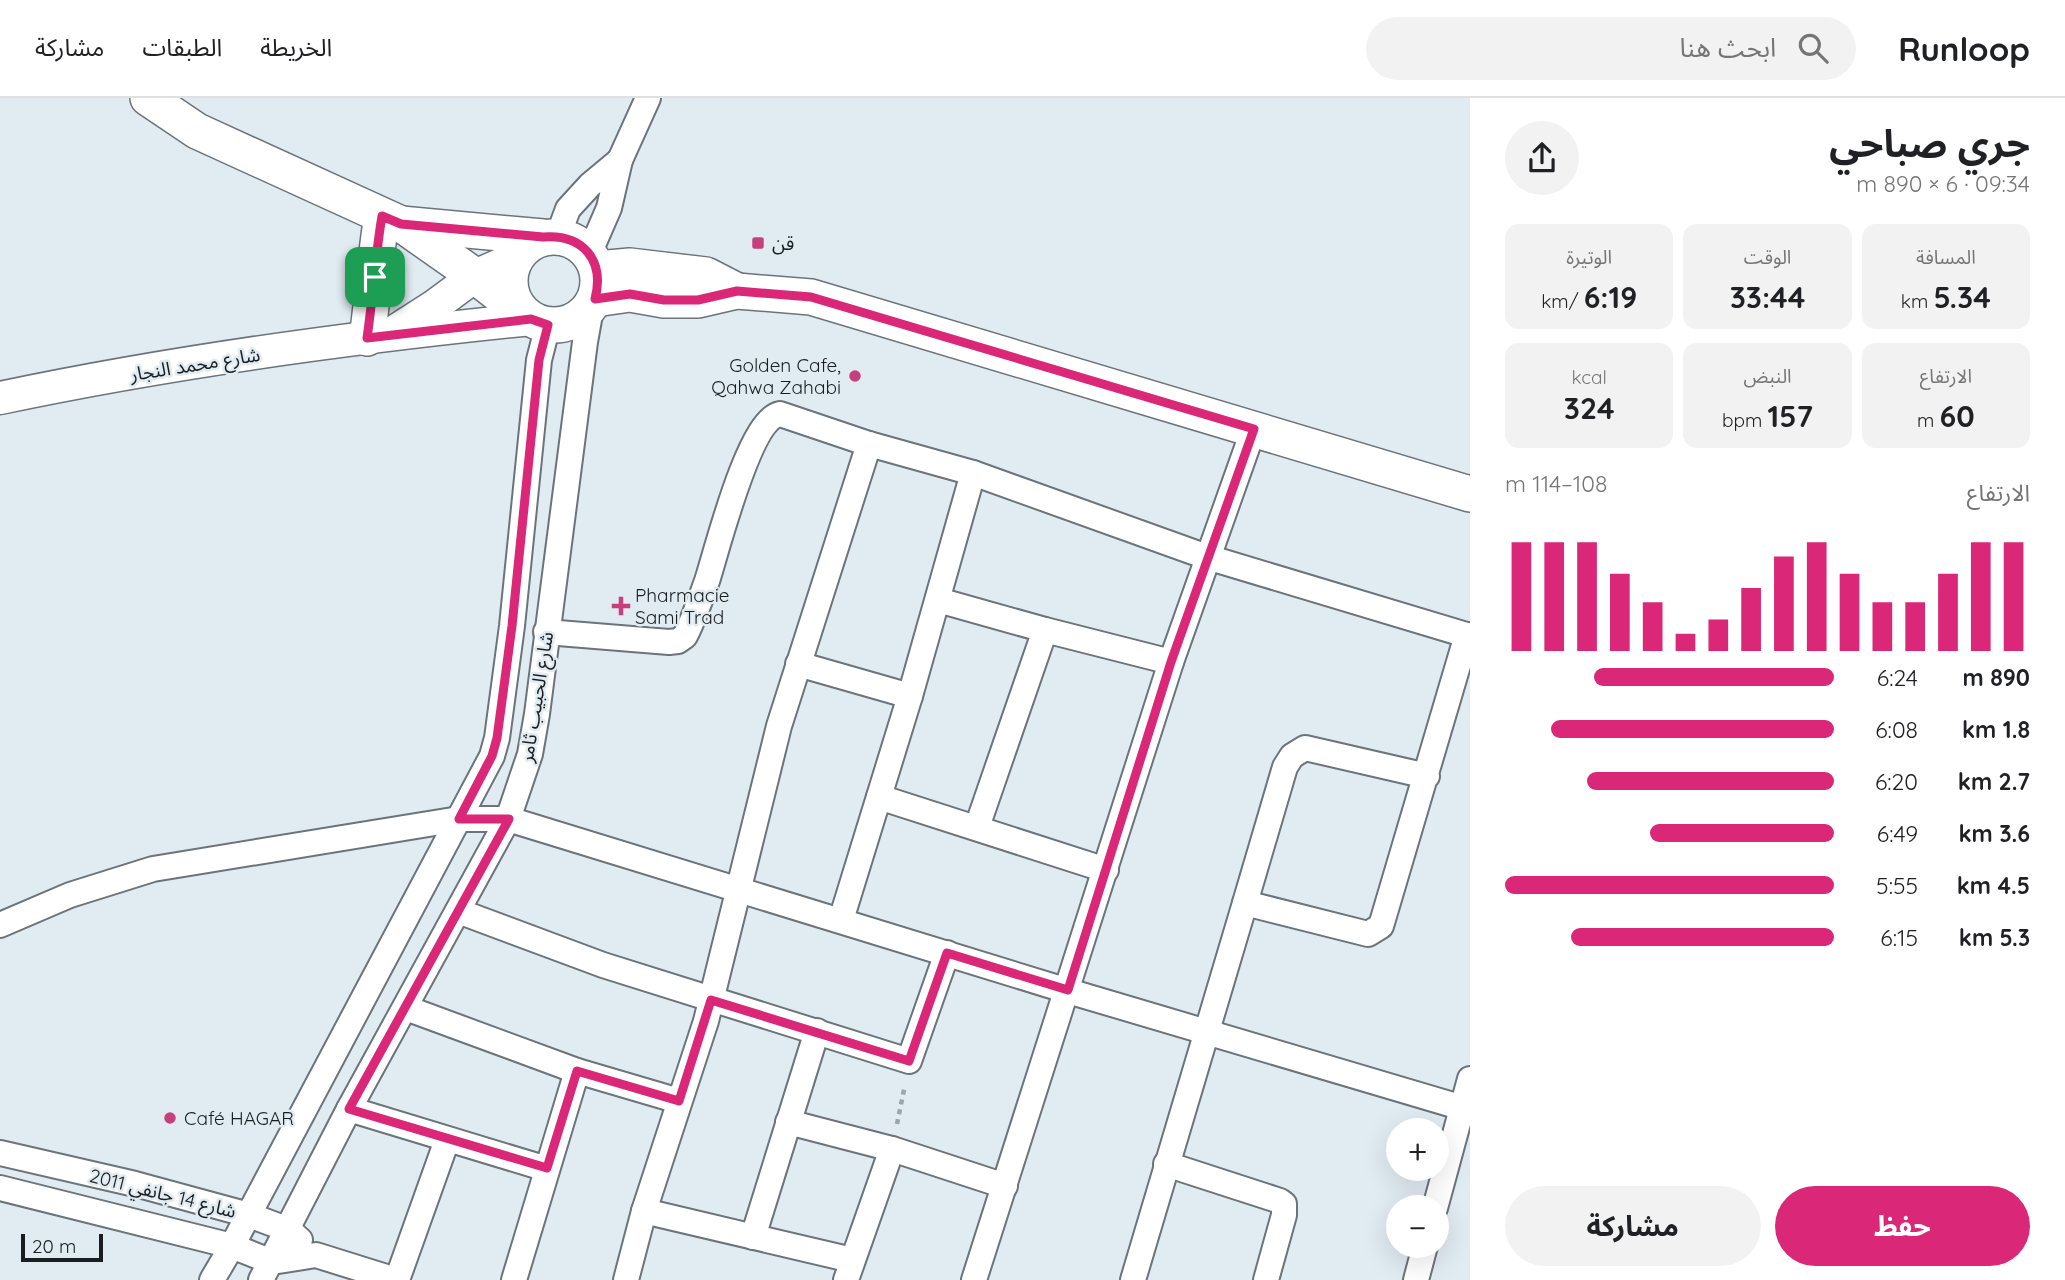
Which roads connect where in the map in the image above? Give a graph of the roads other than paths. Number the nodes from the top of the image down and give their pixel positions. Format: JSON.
{"nodes":[{"id":1,"x":148,"y":98,"type":"edge"},
{"id":2,"x":648,"y":98,"type":"edge"},
{"id":3,"x":620,"y":160,"type":"junction"},
{"id":4,"x":391,"y":220,"type":"junction"},
{"id":5,"x":550,"y":237,"type":"junction"},
{"id":6,"x":516,"y":258,"type":"junction"},
{"id":7,"x":475,"y":276,"type":"junction"},
{"id":8,"x":593,"y":281,"type":"junction"},
{"id":9,"x":534,"y":319,"type":"junction"},
{"id":10,"x":379,"y":336,"type":"junction"},
{"id":11,"x":0,"y":398,"type":"edge"},
{"id":12,"x":1254,"y":429,"type":"junction"},
{"id":13,"x":869,"y":444,"type":"junction"},
{"id":14,"x":973,"y":473,"type":"junction"},
{"id":15,"x":1470,"y":494,"type":"edge"},
{"id":16,"x":1207,"y":557,"type":"junction"},
{"id":17,"x":938,"y":600,"type":"junction"},
{"id":18,"x":1045,"y":631,"type":"junction"},
{"id":19,"x":546,"y":632,"type":"junction"},
{"id":20,"x":1469,"y":636,"type":"edge"},
{"id":21,"x":1171,"y":662,"type":"junction"},
{"id":22,"x":798,"y":664,"type":"junction"},
{"id":23,"x":910,"y":696,"type":"junction"},
{"id":24,"x":1427,"y":776,"type":"junction"},
{"id":25,"x":879,"y":797,"type":"junction"},
{"id":26,"x":459,"y":819,"type":"junction"},
{"id":27,"x":509,"y":819,"type":"junction"},
{"id":28,"x":977,"y":827,"type":"junction"},
{"id":29,"x":1106,"y":870,"type":"junction"},
{"id":30,"x":739,"y":888,"type":"junction"},
{"id":31,"x":1245,"y":903,"type":"junction"},
{"id":32,"x":458,"y":911,"type":"junction"},
{"id":33,"x":841,"y":920,"type":"junction"},
{"id":34,"x":0,"y":925,"type":"edge"},
{"id":35,"x":947,"y":953,"type":"junction"},
{"id":36,"x":1068,"y":990,"type":"junction"},
{"id":37,"x":711,"y":1000,"type":"junction"},
{"id":38,"x":406,"y":1008,"type":"junction"},
{"id":39,"x":817,"y":1031,"type":"junction"},
{"id":40,"x":1207,"y":1031,"type":"junction"},
{"id":41,"x":577,"y":1071,"type":"junction"},
{"id":42,"x":1470,"y":1079,"type":"edge"},
{"id":43,"x":679,"y":1101,"type":"junction"},
{"id":44,"x":349,"y":1109,"type":"junction"},
{"id":45,"x":1465,"y":1109,"type":"edge"},
{"id":46,"x":788,"y":1122,"type":"junction"},
{"id":47,"x":447,"y":1140,"type":"junction"},
{"id":48,"x":892,"y":1149,"type":"junction"},
{"id":49,"x":6,"y":1154,"type":"edge"},
{"id":50,"x":1166,"y":1164,"type":"junction"},
{"id":51,"x":547,"y":1168,"type":"junction"},
{"id":52,"x":0,"y":1182,"type":"edge"},
{"id":53,"x":1004,"y":1186,"type":"junction"},
{"id":54,"x":0,"y":1188,"type":"edge"},
{"id":55,"x":1439,"y":1195,"type":"edge"},
{"id":56,"x":644,"y":1211,"type":"junction"},
{"id":57,"x":249,"y":1215,"type":"junction"},
{"id":58,"x":289,"y":1230,"type":"junction"},
{"id":59,"x":753,"y":1237,"type":"junction"},
{"id":60,"x":232,"y":1246,"type":"junction"},
{"id":61,"x":316,"y":1255,"type":"junction"},
{"id":62,"x":1422,"y":1258,"type":"edge"},
{"id":63,"x":849,"y":1270,"type":"edge"},
{"id":64,"x":266,"y":1271,"type":"edge"},
{"id":65,"x":212,"y":1280,"type":"edge"},
{"id":66,"x":396,"y":1280,"type":"edge"},
{"id":67,"x":514,"y":1280,"type":"edge"},
{"id":68,"x":626,"y":1280,"type":"edge"},
{"id":69,"x":974,"y":1280,"type":"edge"},
{"id":70,"x":1133,"y":1280,"type":"edge"},
{"id":71,"x":1266,"y":1280,"type":"edge"},
{"id":72,"x":1416,"y":1280,"type":"edge"}],
"edges":[{"from":1,"to":4,"type":"main road"},
{"from":2,"to":3,"type":"street"},
{"from":3,"to":5,"type":"street"},
{"from":3,"to":8,"type":"street","name":"شارع الحبيب ثامر"},
{"from":4,"to":5,"type":"main road"},
{"from":4,"to":7,"type":"main road"},
{"from":4,"to":10,"type":"main road"},
{"from":5,"to":6,"type":"main road"},
{"from":5,"to":8,"type":"main road"},
{"from":6,"to":7,"type":"street"},
{"from":6,"to":9,"type":"main road"},
{"from":7,"to":9,"type":"main road"},
{"from":7,"to":10,"type":"street"},
{"from":8,"to":9,"type":"main road"},
{"from":8,"to":12,"type":"main road"},
{"from":8,"to":19,"type":"street","name":"شارع الحبيب ثامر"},
{"from":9,"to":10,"type":"street","name":"شارع محمد النجار"},
{"from":9,"to":26,"type":"street","name":"شارع الحبيب ثامر"},
{"from":10,"to":11,"type":"street","name":"شارع محمد النجار"},
{"from":12,"to":15,"type":"main road"},
{"from":12,"to":16,"type":"street"},
{"from":13,"to":14,"type":"street"},
{"from":13,"to":19,"type":"street"},
{"from":13,"to":22,"type":"street"},
{"from":14,"to":16,"type":"street"},
{"from":14,"to":17,"type":"street"},
{"from":16,"to":20,"type":"street"},
{"from":16,"to":21,"type":"street"},
{"from":17,"to":18,"type":"street"},
{"from":17,"to":23,"type":"street"},
{"from":18,"to":21,"type":"street"},
{"from":18,"to":28,"type":"street"},
{"from":19,"to":27,"type":"street","name":"شارع الحبيب ثامر"},
{"from":20,"to":24,"type":"street"},
{"from":21,"to":29,"type":"street"},
{"from":22,"to":23,"type":"street"},
{"from":22,"to":30,"type":"street"},
{"from":23,"to":25,"type":"street"},
{"from":24,"to":31,"type":"street"},
{"from":24,"to":31,"type":"street"},
{"from":25,"to":28,"type":"street"},
{"from":25,"to":33,"type":"street"},
{"from":26,"to":27,"type":"street"},
{"from":26,"to":34,"type":"street"},
{"from":26,"to":57,"type":"street","name":"شارع الحبيب ثامر"},
{"from":27,"to":30,"type":"street"},
{"from":27,"to":32,"type":"street","name":"شارع الحبيب ثامر"},
{"from":28,"to":29,"type":"street"},
{"from":29,"to":36,"type":"street"},
{"from":30,"to":33,"type":"street"},
{"from":30,"to":37,"type":"street"},
{"from":31,"to":40,"type":"street"},
{"from":32,"to":37,"type":"street"},
{"from":32,"to":38,"type":"street","name":"شارع الحبيب ثامر"},
{"from":33,"to":35,"type":"street"},
{"from":35,"to":36,"type":"street"},
{"from":35,"to":39,"type":"street"},
{"from":36,"to":40,"type":"street"},
{"from":36,"to":53,"type":"street"},
{"from":37,"to":39,"type":"street"},
{"from":37,"to":43,"type":"street"},
{"from":38,"to":41,"type":"street"},
{"from":38,"to":44,"type":"street","name":"شارع الحبيب ثامر"},
{"from":39,"to":46,"type":"street"},
{"from":40,"to":45,"type":"street"},
{"from":40,"to":50,"type":"street"},
{"from":41,"to":43,"type":"street"},
{"from":41,"to":51,"type":"street"},
{"from":42,"to":45,"type":"street"},
{"from":43,"to":56,"type":"street"},
{"from":44,"to":47,"type":"street"},
{"from":44,"to":58,"type":"street","name":"شارع الحبيب ثامر"},
{"from":45,"to":55,"type":"street"},
{"from":46,"to":48,"type":"street"},
{"from":46,"to":59,"type":"street"},
{"from":47,"to":51,"type":"street"},
{"from":47,"to":66,"type":"street"},
{"from":48,"to":53,"type":"street"},
{"from":48,"to":63,"type":"street"},
{"from":49,"to":52,"type":"street"},
{"from":49,"to":57,"type":"street","name":"شارع 14 جانفي 2011"},
{"from":50,"to":70,"type":"street"},
{"from":50,"to":71,"type":"street"},
{"from":51,"to":67,"type":"street"},
{"from":53,"to":69,"type":"street"},
{"from":54,"to":60,"type":"street","name":"شارع 14 جانفي 2011"},
{"from":56,"to":59,"type":"street"},
{"from":56,"to":68,"type":"street"},
{"from":57,"to":58,"type":"street","name":"شارع 14 جانفي 2011"},
{"from":57,"to":60,"type":"street","name":"شارع الحبيب ثامر"},
{"from":58,"to":61,"type":"street","name":"شارع 14 جانفي 2011"},
{"from":58,"to":64,"type":"street","name":"شارع الحبيب ثامر"},
{"from":59,"to":63,"type":"street"},
{"from":60,"to":64,"type":"street","name":"شارع 14 جانفي 2011"},
{"from":60,"to":65,"type":"street","name":"شارع الحبيب ثامر"},
{"from":61,"to":64,"type":"street","name":"شارع 14 جانفي 2011"},
{"from":61,"to":66,"type":"street","name":"شارع 14 جانفي 2011"},
{"from":62,"to":72,"type":"street"}]}
